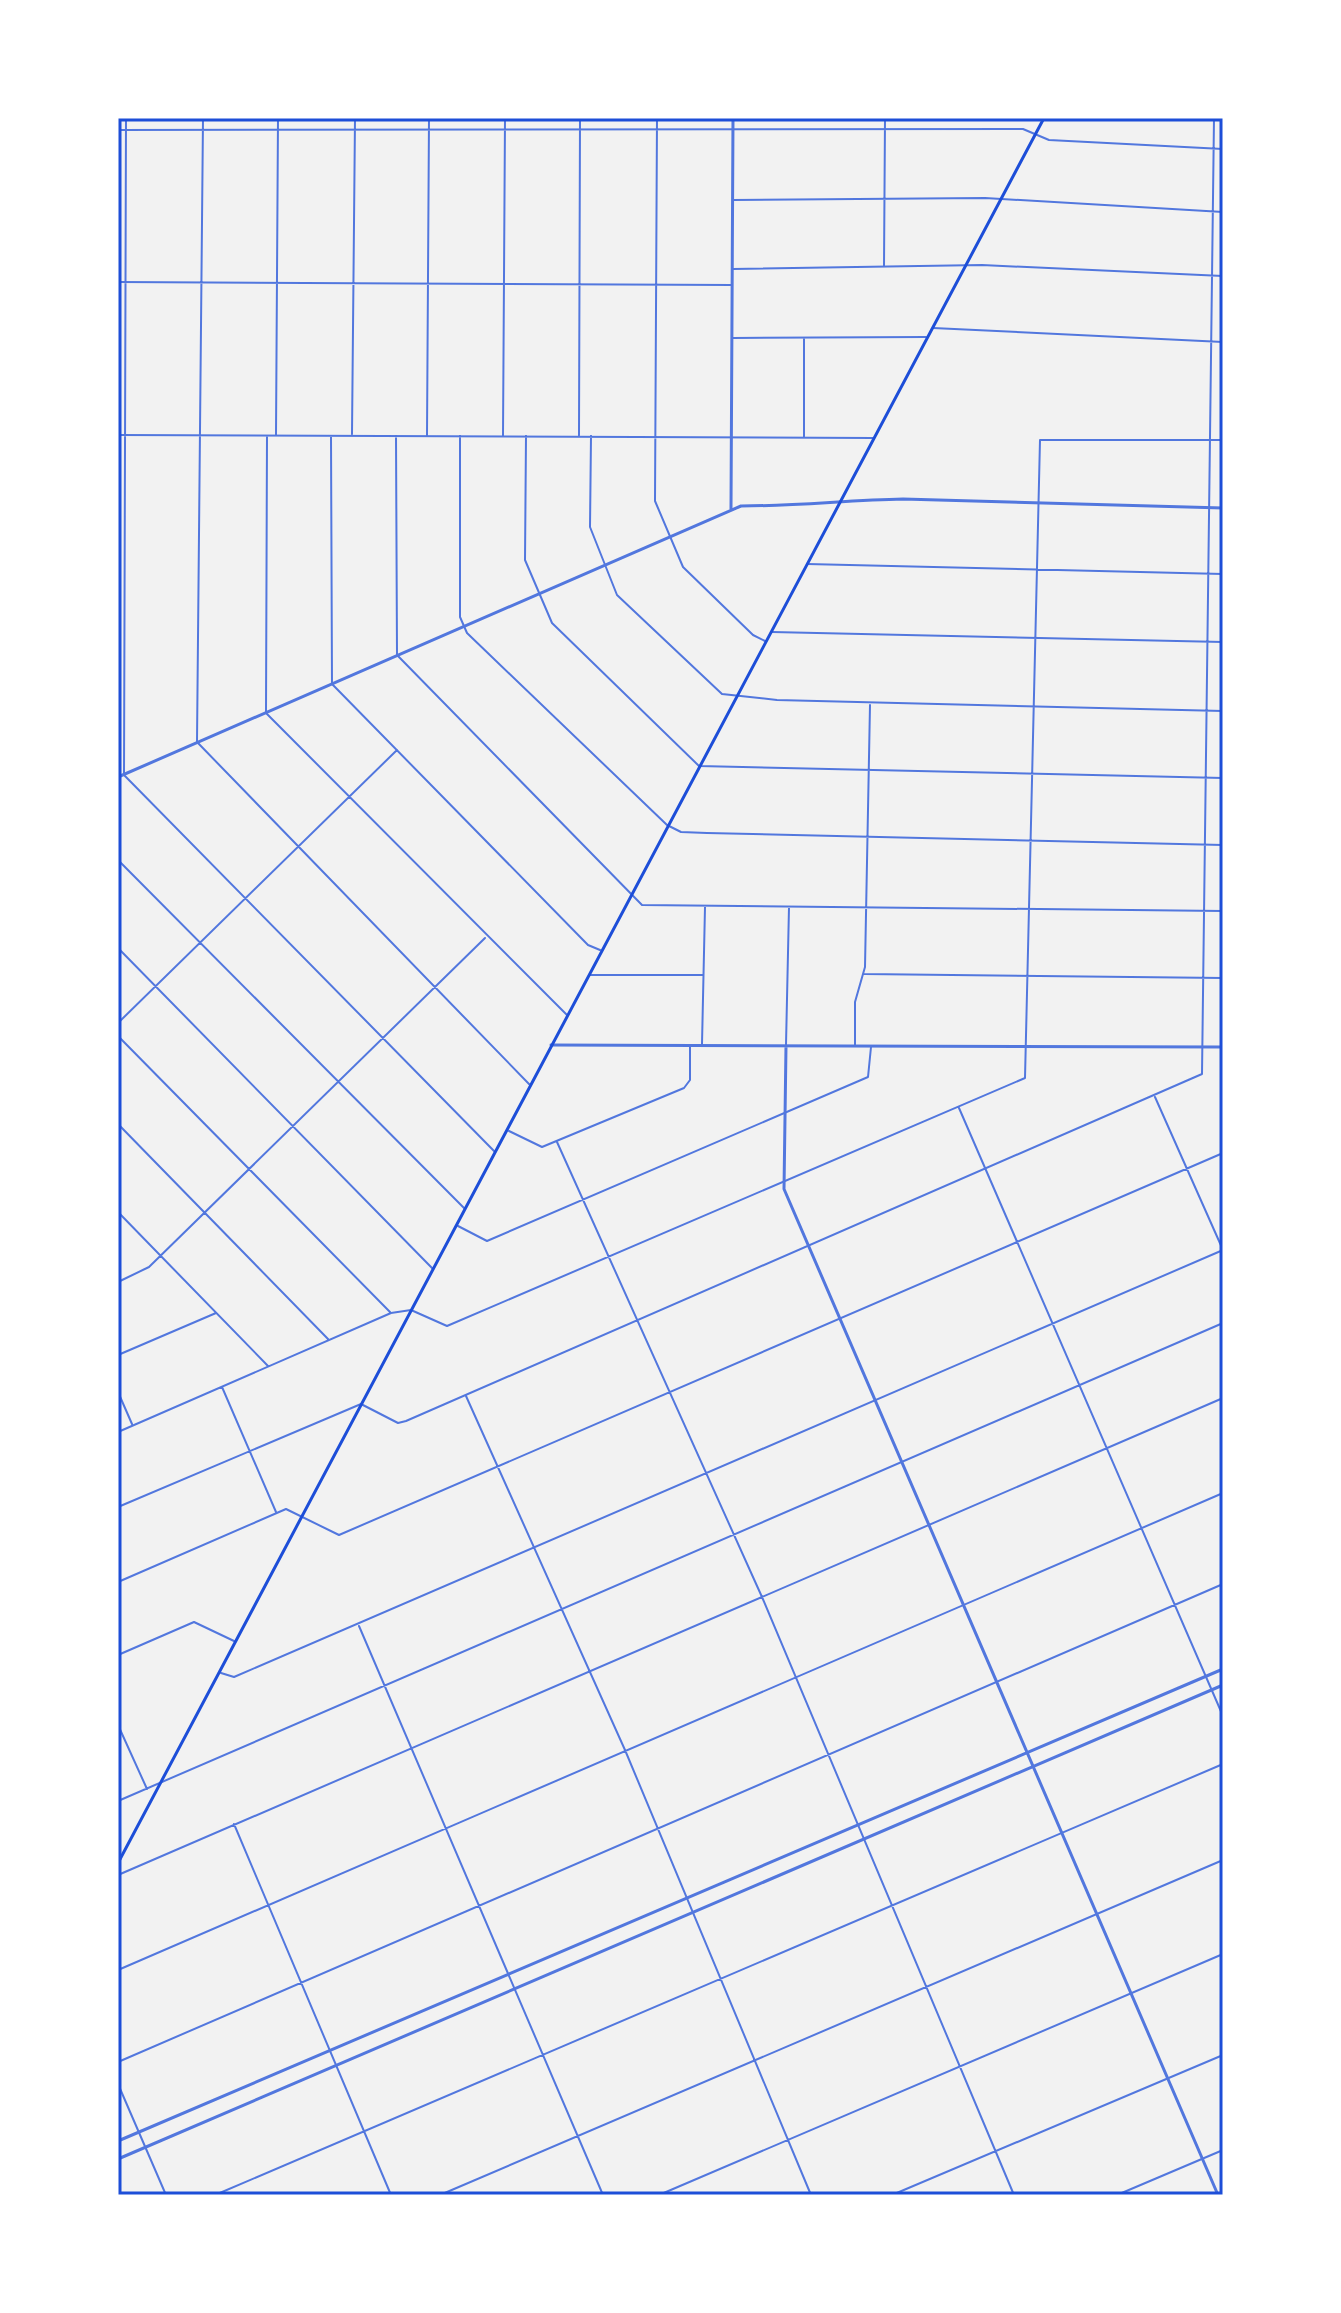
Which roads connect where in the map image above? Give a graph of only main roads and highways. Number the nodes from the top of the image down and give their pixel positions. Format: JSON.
{"nodes":[{"id":1,"x":1044,"y":118,"type":"edge"},
{"id":2,"x":118,"y":1863,"type":"edge"}],
"edges":[{"from":1,"to":2,"type":"main road"}]}
